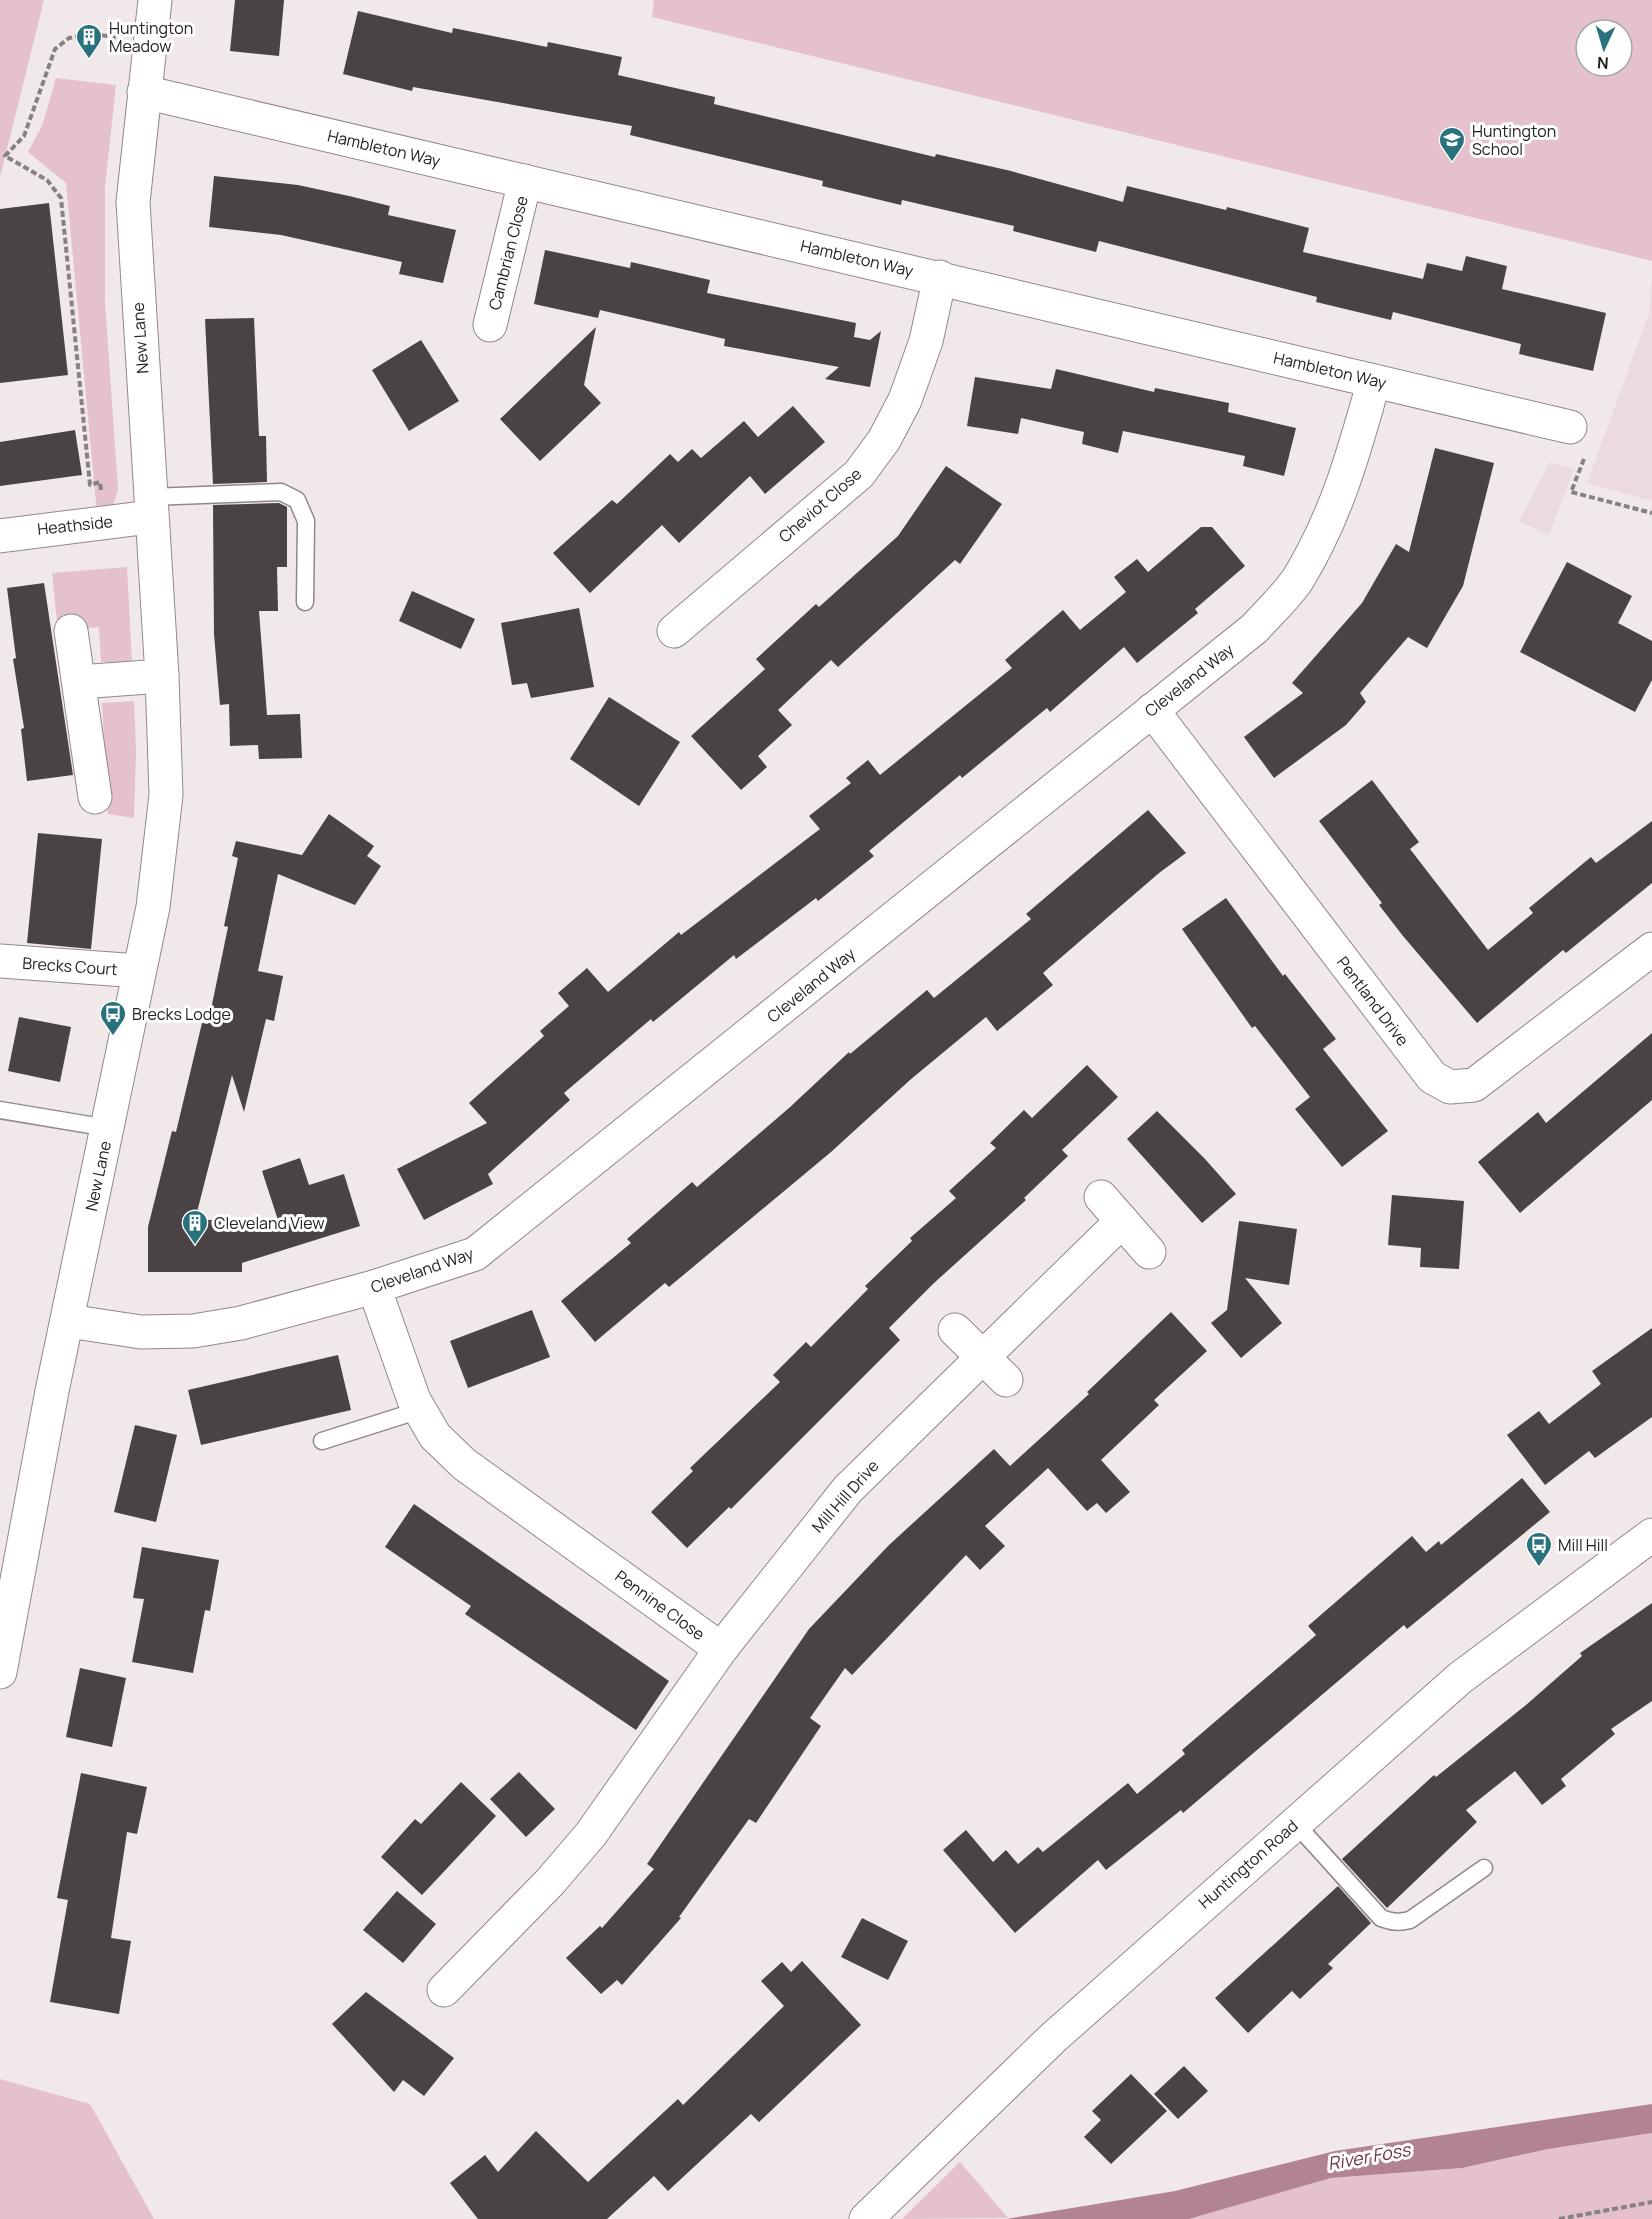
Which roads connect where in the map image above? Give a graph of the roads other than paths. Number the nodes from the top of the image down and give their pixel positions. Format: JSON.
{"nodes":[{"id":1,"x":155,"y":0,"type":"edge"},
{"id":2,"x":144,"y":92,"type":"junction"},
{"id":3,"x":525,"y":181,"type":"junction"},
{"id":4,"x":940,"y":277,"type":"junction"},
{"id":5,"x":490,"y":325,"type":"dead end"},
{"id":6,"x":1374,"y":381,"type":"junction"},
{"id":7,"x":1570,"y":427,"type":"road end"},
{"id":8,"x":150,"y":507,"type":"junction"},
{"id":9,"x":0,"y":536,"type":"edge"},
{"id":10,"x":305,"y":602,"type":"dead end"},
{"id":11,"x":71,"y":631,"type":"dead end"},
{"id":12,"x":674,"y":631,"type":"dead end"},
{"id":13,"x":162,"y":676,"type":"junction"},
{"id":14,"x":79,"y":682,"type":"junction"},
{"id":15,"x":1152,"y":710,"type":"junction"},
{"id":16,"x":95,"y":797,"type":"dead end"},
{"id":17,"x":1652,"y":949,"type":"edge"},
{"id":18,"x":0,"y":961,"type":"edge"},
{"id":19,"x":139,"y":971,"type":"junction"},
{"id":20,"x":0,"y":1110,"type":"edge"},
{"id":21,"x":108,"y":1128,"type":"junction"},
{"id":22,"x":1101,"y":1197,"type":"dead end"},
{"id":23,"x":1122,"y":1221,"type":"junction"},
{"id":24,"x":1149,"y":1252,"type":"dead end"},
{"id":25,"x":374,"y":1287,"type":"junction"},
{"id":26,"x":68,"y":1321,"type":"junction"},
{"id":27,"x":955,"y":1330,"type":"dead end"},
{"id":28,"x":983,"y":1357,"type":"junction"},
{"id":29,"x":1006,"y":1380,"type":"dead end"},
{"id":30,"x":420,"y":1410,"type":"junction"},
{"id":31,"x":322,"y":1441,"type":"dead end"},
{"id":32,"x":1652,"y":1535,"type":"edge"},
{"id":33,"x":721,"y":1649,"type":"junction"},
{"id":34,"x":0,"y":1671,"type":"edge"},
{"id":35,"x":1295,"y":1823,"type":"junction"},
{"id":36,"x":1484,"y":1868,"type":"dead end"},
{"id":37,"x":444,"y":1990,"type":"dead end"},
{"id":38,"x":866,"y":2219,"type":"edge"}],
"edges":[{"from":1,"to":2,"type":"street","name":"New Lane"},
{"from":2,"to":3,"type":"street","name":"Hambleton Way"},
{"from":2,"to":8,"type":"street","name":"New Lane"},
{"from":3,"to":4,"type":"street","name":"Hambleton Way"},
{"from":3,"to":5,"type":"street","name":"Cambrian Close"},
{"from":4,"to":6,"type":"street","name":"Hambleton Way"},
{"from":4,"to":12,"type":"street","name":"Cheviot Close"},
{"from":6,"to":7,"type":"street","name":"Hambleton Way"},
{"from":6,"to":15,"type":"street","name":"Cleveland Way"},
{"from":8,"to":9,"type":"street","name":"Heathside"},
{"from":8,"to":10,"type":"lane"},
{"from":8,"to":13,"type":"street","name":"New Lane"},
{"from":11,"to":14,"type":"street"},
{"from":13,"to":14,"type":"street"},
{"from":13,"to":19,"type":"street","name":"New Lane"},
{"from":14,"to":16,"type":"street"},
{"from":15,"to":17,"type":"street","name":"Pentland Drive"},
{"from":15,"to":25,"type":"street","name":"Cleveland Way"},
{"from":18,"to":19,"type":"street","name":"Brecks Court"},
{"from":19,"to":21,"type":"street","name":"New Lane"},
{"from":20,"to":21,"type":"lane"},
{"from":21,"to":26,"type":"street","name":"New Lane"},
{"from":22,"to":23,"type":"street"},
{"from":23,"to":24,"type":"street"},
{"from":23,"to":28,"type":"street","name":"Mill Hill Drive"},
{"from":25,"to":26,"type":"street","name":"Cleveland Way"},
{"from":25,"to":30,"type":"street","name":"Pennine Close"},
{"from":26,"to":34,"type":"street","name":"New Lane"},
{"from":27,"to":28,"type":"street"},
{"from":28,"to":29,"type":"street"},
{"from":28,"to":33,"type":"street","name":"Mill Hill Drive"},
{"from":30,"to":31,"type":"lane"},
{"from":30,"to":33,"type":"street","name":"Pennine Close"},
{"from":32,"to":35,"type":"street","name":"Huntington Road"},
{"from":33,"to":37,"type":"street","name":"Pennine Close"},
{"from":35,"to":36,"type":"lane"},
{"from":35,"to":38,"type":"street","name":"Huntington Road"}]}
